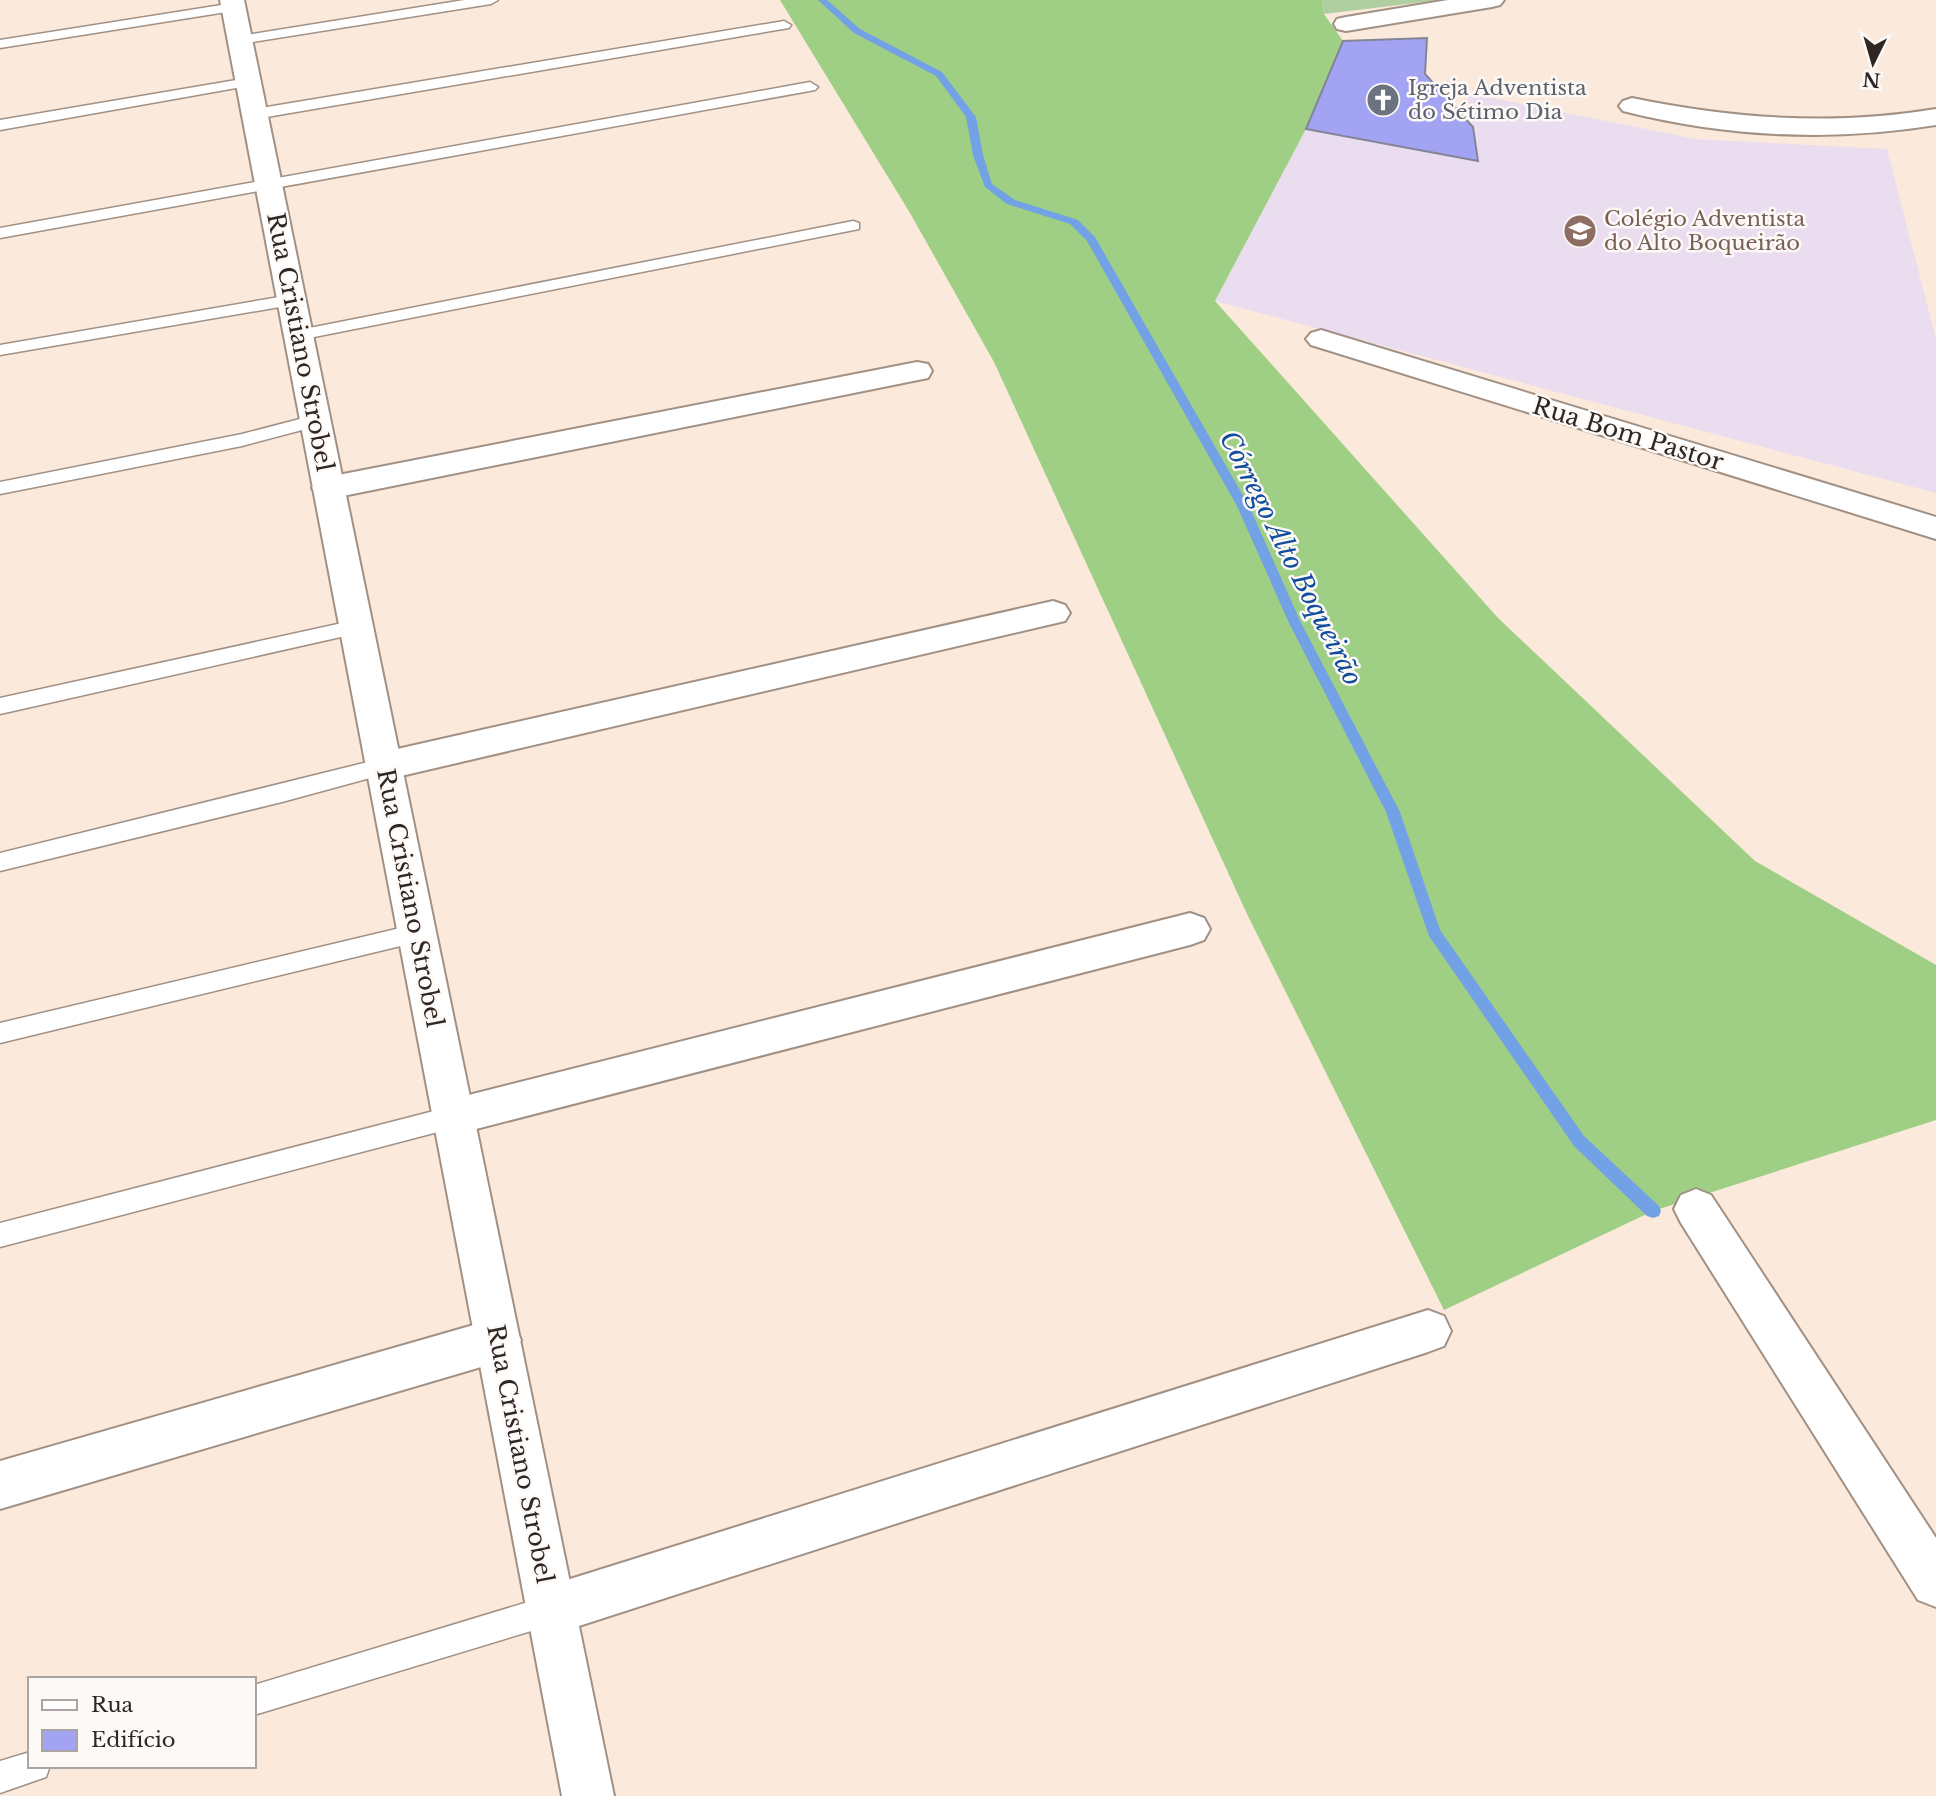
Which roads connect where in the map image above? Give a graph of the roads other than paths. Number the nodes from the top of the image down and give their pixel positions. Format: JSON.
{"nodes":[{"id":1,"x":491,"y":0,"type":"edge"},
{"id":2,"x":1492,"y":0,"type":"edge"},
{"id":3,"x":235,"y":15,"type":"edge"},
{"id":4,"x":1346,"y":24,"type":"dead end"},
{"id":5,"x":784,"y":25,"type":"dead end"},
{"id":6,"x":0,"y":44,"type":"edge"},
{"id":7,"x":810,"y":87,"type":"dead end"},
{"id":8,"x":251,"y":98,"type":"junction"},
{"id":9,"x":1632,"y":106,"type":"dead end"},
{"id":10,"x":1935,"y":123,"type":"edge"},
{"id":11,"x":0,"y":125,"type":"edge"},
{"id":12,"x":269,"y":186,"type":"junction"},
{"id":13,"x":853,"y":226,"type":"dead end"},
{"id":14,"x":0,"y":233,"type":"edge"},
{"id":15,"x":295,"y":317,"type":"junction"},
{"id":16,"x":1321,"y":340,"type":"dead end"},
{"id":17,"x":0,"y":350,"type":"edge"},
{"id":18,"x":916,"y":371,"type":"dead end"},
{"id":19,"x":316,"y":421,"type":"junction"},
{"id":20,"x":0,"y":488,"type":"edge"},
{"id":21,"x":328,"y":488,"type":"junction"},
{"id":22,"x":1936,"y":528,"type":"edge"},
{"id":23,"x":1053,"y":613,"type":"dead end"},
{"id":24,"x":356,"y":627,"type":"junction"},
{"id":25,"x":0,"y":706,"type":"edge"},
{"id":26,"x":384,"y":766,"type":"junction"},
{"id":27,"x":0,"y":862,"type":"edge"},
{"id":28,"x":1190,"y":929,"type":"dead end"},
{"id":29,"x":417,"y":933,"type":"junction"},
{"id":30,"x":0,"y":1033,"type":"edge"},
{"id":31,"x":453,"y":1117,"type":"junction"},
{"id":32,"x":1696,"y":1209,"type":"dead end"},
{"id":33,"x":0,"y":1235,"type":"edge"},
{"id":34,"x":1428,"y":1331,"type":"dead end"},
{"id":35,"x":498,"y":1340,"type":"junction"},
{"id":36,"x":0,"y":1485,"type":"edge"},
{"id":37,"x":1936,"y":1582,"type":"edge"},
{"id":38,"x":551,"y":1610,"type":"junction"},
{"id":39,"x":256,"y":1699,"type":"edge"},
{"id":40,"x":29,"y":1768,"type":"edge"},
{"id":41,"x":0,"y":1777,"type":"edge"},
{"id":42,"x":588,"y":1796,"type":"edge"}],
"edges":[{"from":1,"to":3,"type":"lane"},
{"from":2,"to":4,"type":"street"},
{"from":3,"to":6,"type":"lane"},
{"from":3,"to":8,"type":"street","name":"Rua Cristiano Strobel"},
{"from":5,"to":8,"type":"lane"},
{"from":7,"to":12,"type":"lane"},
{"from":8,"to":11,"type":"lane"},
{"from":8,"to":12,"type":"street","name":"Rua Cristiano Strobel"},
{"from":9,"to":10,"type":"street"},
{"from":12,"to":14,"type":"lane"},
{"from":12,"to":15,"type":"street","name":"Rua Cristiano Strobel"},
{"from":13,"to":15,"type":"lane"},
{"from":15,"to":17,"type":"lane"},
{"from":15,"to":19,"type":"street","name":"Rua Cristiano Strobel"},
{"from":16,"to":22,"type":"street","name":"Rua Bom Pastor"},
{"from":18,"to":21,"type":"street"},
{"from":19,"to":20,"type":"lane"},
{"from":19,"to":21,"type":"street","name":"Rua Cristiano Strobel"},
{"from":21,"to":24,"type":"street","name":"Rua Cristiano Strobel"},
{"from":23,"to":26,"type":"street"},
{"from":24,"to":25,"type":"lane"},
{"from":24,"to":26,"type":"street","name":"Rua Cristiano Strobel"},
{"from":26,"to":27,"type":"lane"},
{"from":26,"to":29,"type":"street","name":"Rua Cristiano Strobel"},
{"from":28,"to":31,"type":"street"},
{"from":29,"to":30,"type":"lane"},
{"from":29,"to":31,"type":"street","name":"Rua Cristiano Strobel"},
{"from":31,"to":33,"type":"lane"},
{"from":31,"to":35,"type":"street","name":"Rua Cristiano Strobel"},
{"from":32,"to":37,"type":"street"},
{"from":34,"to":38,"type":"street"},
{"from":35,"to":36,"type":"street"},
{"from":35,"to":38,"type":"street","name":"Rua Cristiano Strobel"},
{"from":38,"to":39,"type":"lane"},
{"from":38,"to":42,"type":"street","name":"Rua Cristiano Strobel"},
{"from":40,"to":41,"type":"lane"}]}
